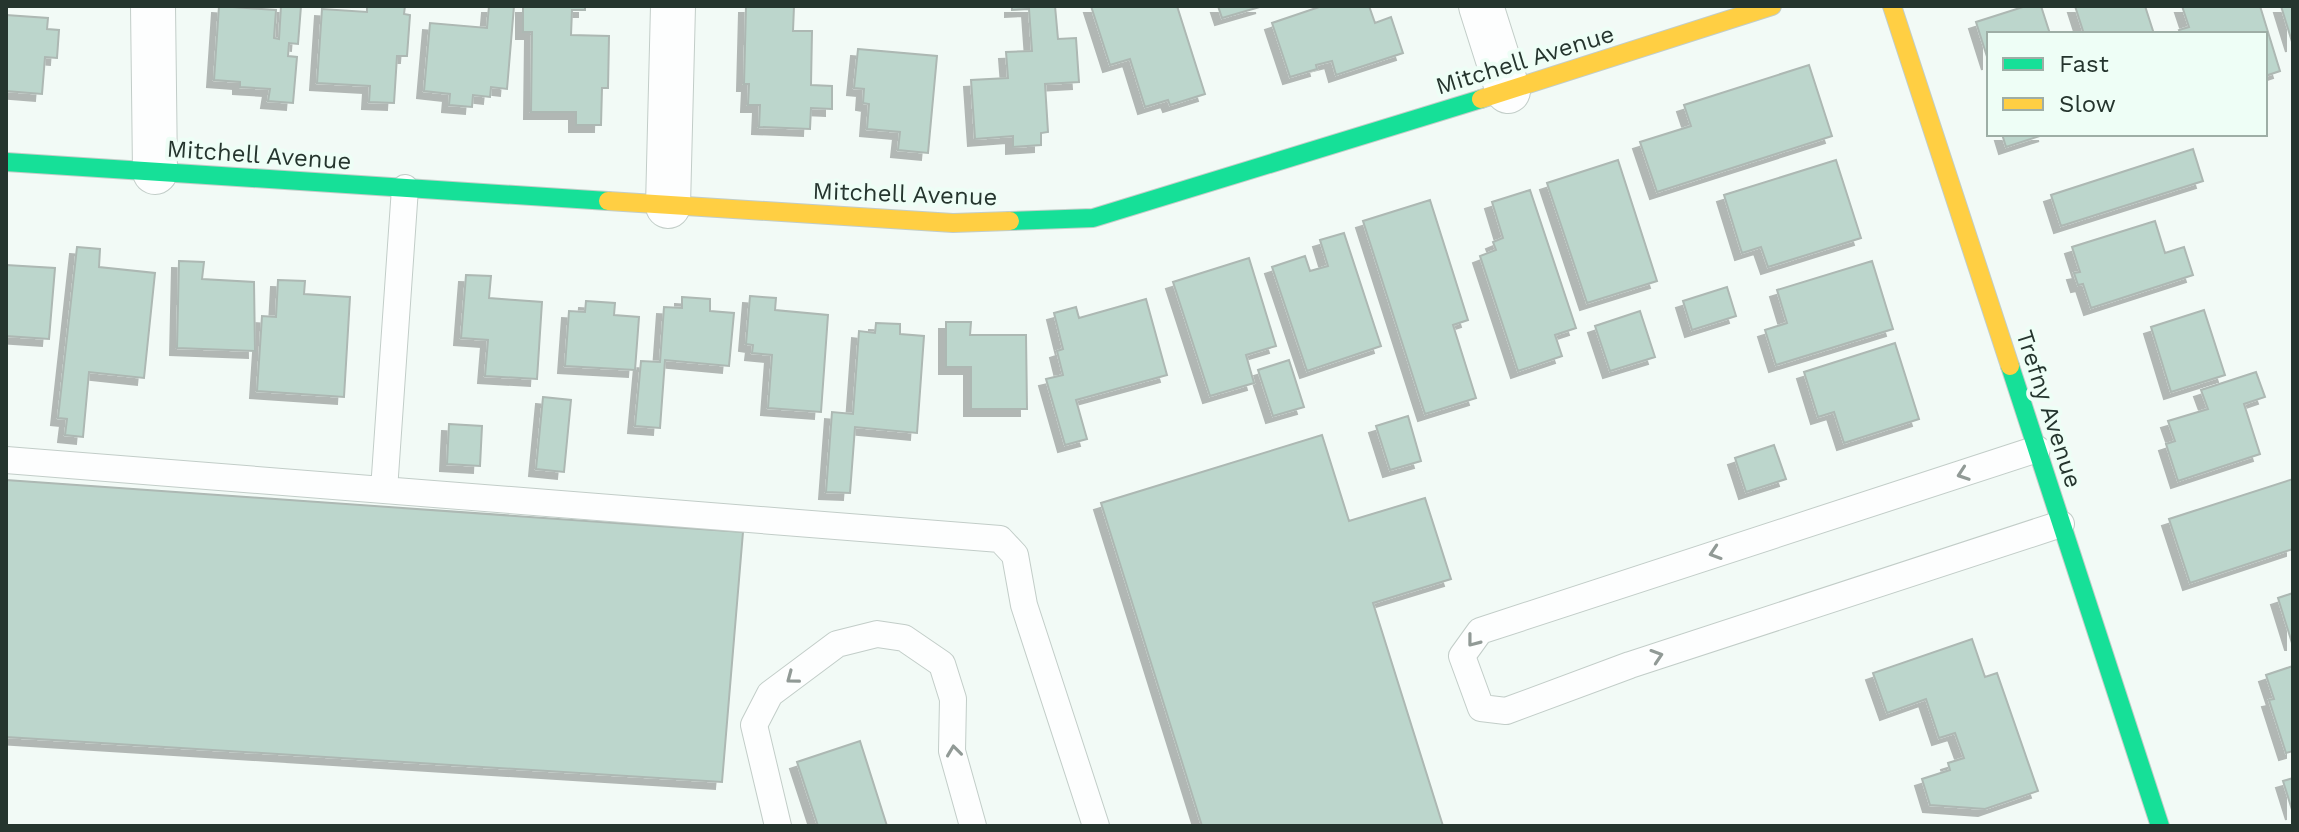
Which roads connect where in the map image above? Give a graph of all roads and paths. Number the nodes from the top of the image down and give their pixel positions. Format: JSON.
{"nodes":[{"id":1,"x":153,"y":6,"type":"edge"},
{"id":2,"x":673,"y":6,"type":"edge"},
{"id":3,"x":1481,"y":6,"type":"edge"},
{"id":4,"x":1772,"y":6,"type":"edge"},
{"id":5,"x":1892,"y":6,"type":"edge"},
{"id":6,"x":1508,"y":91,"type":"junction"},
{"id":7,"x":6,"y":162,"type":"edge"},
{"id":8,"x":155,"y":172,"type":"junction"},
{"id":9,"x":405,"y":188,"type":"junction"},
{"id":10,"x":668,"y":206,"type":"junction"},
{"id":11,"x":2037,"y":449,"type":"junction"},
{"id":12,"x":6,"y":460,"type":"edge"},
{"id":13,"x":384,"y":490,"type":"junction"},
{"id":14,"x":2061,"y":524,"type":"junction"},
{"id":15,"x":778,"y":826,"type":"edge"},
{"id":16,"x":973,"y":826,"type":"edge"},
{"id":17,"x":1096,"y":826,"type":"edge"},
{"id":18,"x":2160,"y":826,"type":"edge"}],
"edges":[{"from":1,"to":8,"type":"street"},
{"from":2,"to":10,"type":"street"},
{"from":3,"to":6,"type":"street"},
{"from":4,"to":6,"type":"street","name":"Mitchell Avenue"},
{"from":5,"to":11,"type":"street","name":"Trefny Avenue"},
{"from":6,"to":10,"type":"street","name":"Mitchell Avenue"},
{"from":7,"to":8,"type":"street","name":"Mitchell Avenue"},
{"from":8,"to":9,"type":"street","name":"Mitchell Avenue"},
{"from":9,"to":10,"type":"street","name":"Mitchell Avenue"},
{"from":9,"to":13,"type":"lane"},
{"from":11,"to":14,"type":"street","name":"Trefny Avenue"},
{"from":11,"to":14,"type":"lane","one_way":true},
{"from":12,"to":13,"type":"lane"},
{"from":13,"to":17,"type":"lane"},
{"from":14,"to":18,"type":"street","name":"Trefny Avenue"},
{"from":16,"to":15,"type":"lane","one_way":true}]}
